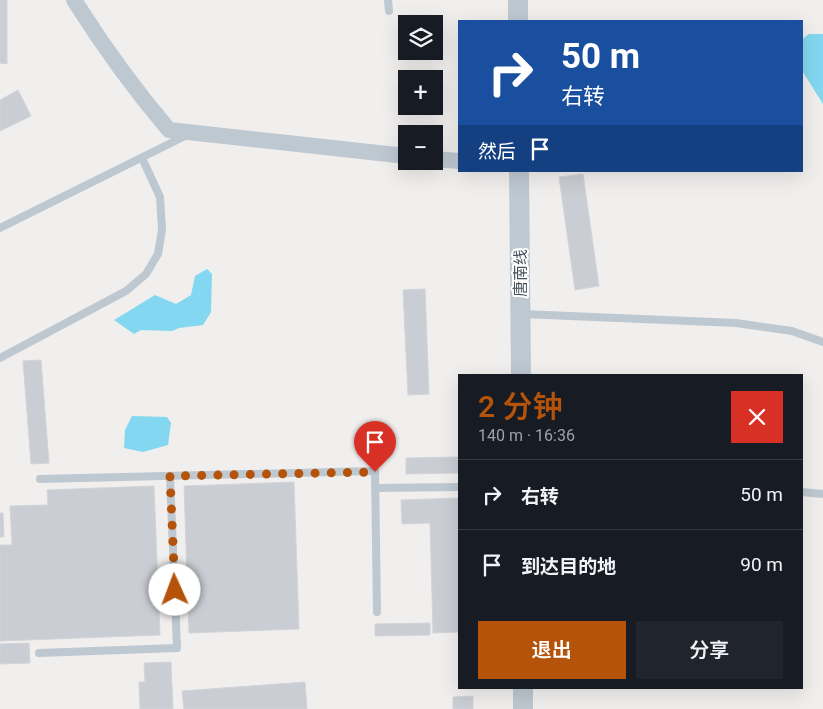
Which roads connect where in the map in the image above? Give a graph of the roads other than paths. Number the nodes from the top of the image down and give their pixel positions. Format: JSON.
{"nodes":[{"id":1,"x":74,"y":0,"type":"edge"},
{"id":2,"x":388,"y":0,"type":"edge"},
{"id":3,"x":518,"y":0,"type":"edge"},
{"id":4,"x":389,"y":11,"type":"dead end"},
{"id":5,"x":518,"y":20,"type":"edge"},
{"id":6,"x":192,"y":133,"type":"junction"},
{"id":7,"x":398,"y":155,"type":"edge"},
{"id":8,"x":142,"y":158,"type":"junction"},
{"id":9,"x":443,"y":160,"type":"edge"},
{"id":10,"x":458,"y":161,"type":"edge"},
{"id":11,"x":519,"y":172,"type":"edge"},
{"id":12,"x":0,"y":228,"type":"edge"},
{"id":13,"x":520,"y":313,"type":"junction"},
{"id":14,"x":823,"y":342,"type":"edge"},
{"id":15,"x":0,"y":358,"type":"edge"},
{"id":16,"x":521,"y":374,"type":"edge"},
{"id":17,"x":170,"y":476,"type":"junction"},
{"id":18,"x":40,"y":479,"type":"dead end"},
{"id":19,"x":458,"y":487,"type":"edge"},
{"id":20,"x":376,"y":488,"type":"junction"},
{"id":21,"x":803,"y":492,"type":"edge"},
{"id":22,"x":823,"y":494,"type":"edge"},
{"id":23,"x":377,"y":612,"type":"dead end"},
{"id":24,"x":39,"y":653,"type":"dead end"},
{"id":25,"x":523,"y":689,"type":"edge"},
{"id":26,"x":523,"y":709,"type":"edge"}],
"edges":[{"from":1,"to":6,"type":"street"},
{"from":2,"to":4,"type":"lane"},
{"from":3,"to":5,"type":"street"},
{"from":6,"to":7,"type":"street"},
{"from":6,"to":8,"type":"lane"},
{"from":8,"to":12,"type":"lane"},
{"from":8,"to":15,"type":"lane"},
{"from":9,"to":10,"type":"street"},
{"from":11,"to":13,"type":"street","name":"唐南线"},
{"from":13,"to":14,"type":"lane"},
{"from":13,"to":16,"type":"street","name":"唐南线"},
{"from":17,"to":18,"type":"lane"},
{"from":17,"to":20,"type":"lane"},
{"from":17,"to":24,"type":"lane"},
{"from":19,"to":20,"type":"lane"},
{"from":20,"to":23,"type":"lane"},
{"from":21,"to":22,"type":"lane"},
{"from":25,"to":26,"type":"street"}]}
